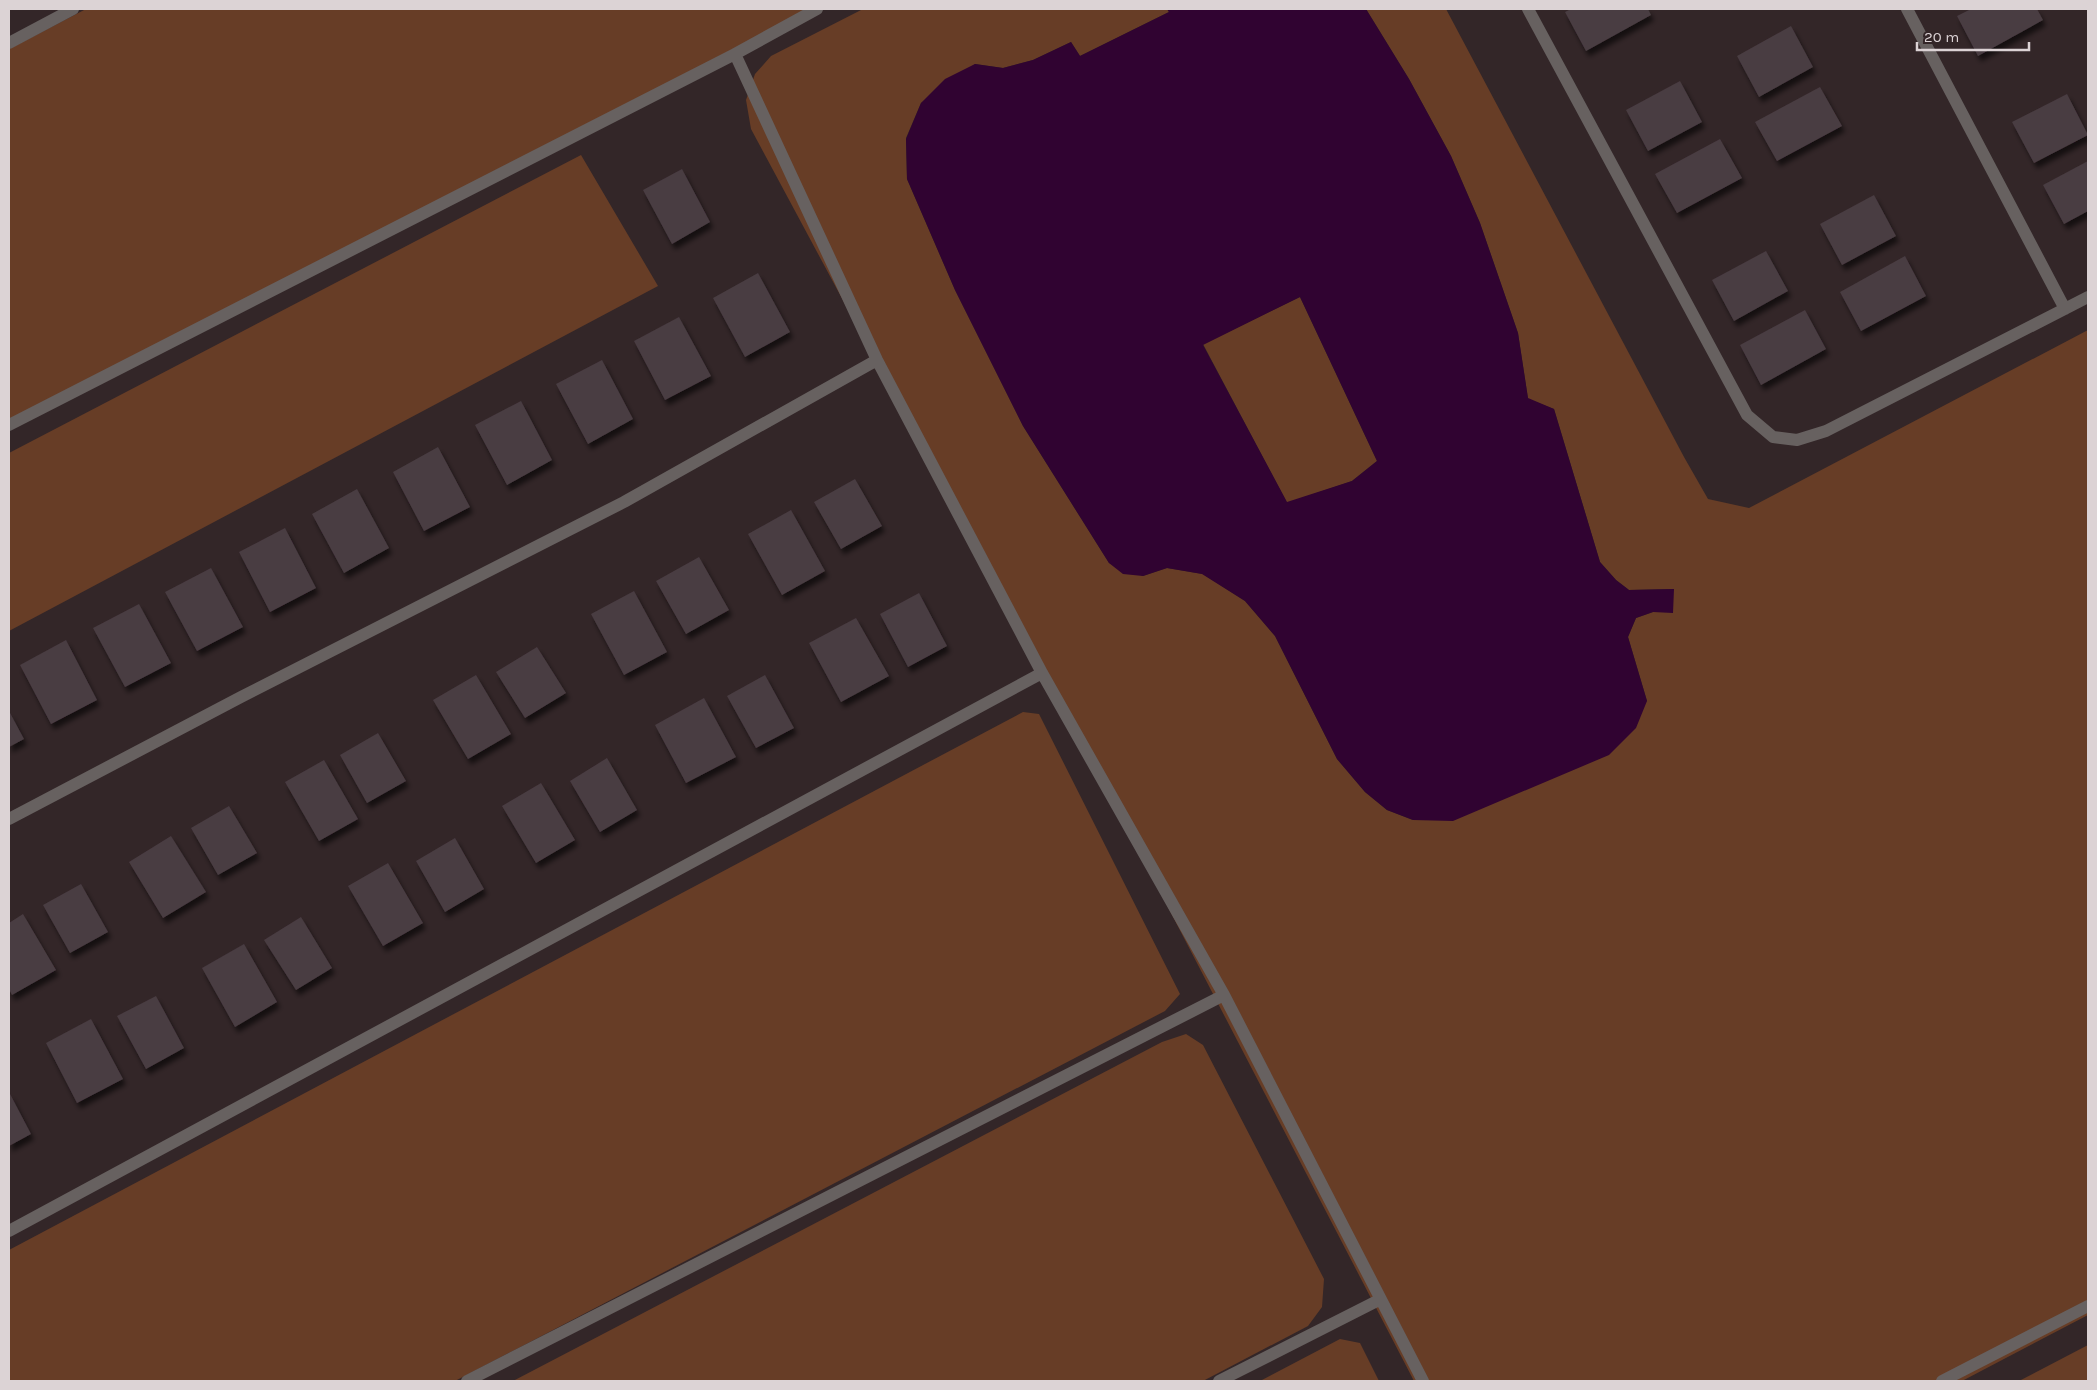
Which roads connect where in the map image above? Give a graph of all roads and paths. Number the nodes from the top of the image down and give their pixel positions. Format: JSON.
{"nodes":[{"id":1,"x":73,"y":9,"type":"edge"},
{"id":2,"x":816,"y":9,"type":"edge"},
{"id":3,"x":1528,"y":9,"type":"edge"},
{"id":4,"x":1908,"y":9,"type":"edge"},
{"id":5,"x":9,"y":44,"type":"edge"},
{"id":6,"x":735,"y":54,"type":"junction"},
{"id":7,"x":2088,"y":297,"type":"edge"},
{"id":8,"x":2066,"y":309,"type":"junction"},
{"id":9,"x":877,"y":360,"type":"junction"},
{"id":10,"x":9,"y":425,"type":"edge"},
{"id":11,"x":1042,"y":673,"type":"junction"},
{"id":12,"x":9,"y":819,"type":"edge"},
{"id":13,"x":1224,"y":995,"type":"junction"},
{"id":14,"x":9,"y":1231,"type":"edge"},
{"id":15,"x":1380,"y":1300,"type":"junction"},
{"id":16,"x":2088,"y":1306,"type":"edge"},
{"id":17,"x":467,"y":1381,"type":"edge"},
{"id":18,"x":1220,"y":1381,"type":"edge"},
{"id":19,"x":1423,"y":1381,"type":"edge"},
{"id":20,"x":1942,"y":1381,"type":"edge"}],
"edges":[{"from":1,"to":5,"type":"street"},
{"from":2,"to":6,"type":"street"},
{"from":3,"to":8,"type":"street"},
{"from":4,"to":8,"type":"street"},
{"from":6,"to":9,"type":"street"},
{"from":6,"to":10,"type":"street"},
{"from":7,"to":8,"type":"street"},
{"from":9,"to":11,"type":"street"},
{"from":9,"to":12,"type":"street"},
{"from":11,"to":13,"type":"street"},
{"from":11,"to":14,"type":"street"},
{"from":13,"to":15,"type":"street"},
{"from":13,"to":17,"type":"street"},
{"from":15,"to":18,"type":"street"},
{"from":15,"to":19,"type":"street"},
{"from":16,"to":20,"type":"street"}]}
